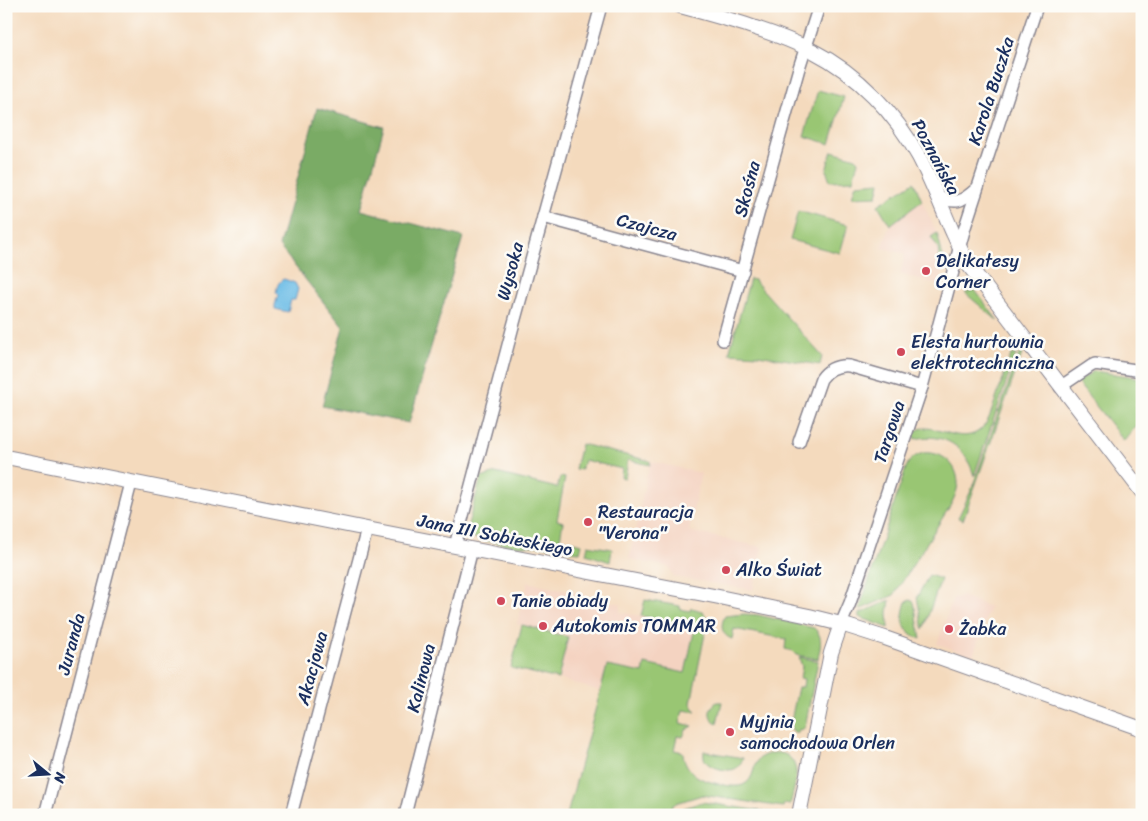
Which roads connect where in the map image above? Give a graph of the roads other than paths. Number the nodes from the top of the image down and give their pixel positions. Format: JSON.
{"nodes":[{"id":1,"x":601,"y":6,"type":"edge"},
{"id":2,"x":680,"y":6,"type":"edge"},
{"id":3,"x":819,"y":6,"type":"edge"},
{"id":4,"x":1037,"y":6,"type":"edge"},
{"id":5,"x":805,"y":48,"type":"junction"},
{"id":6,"x":978,"y":186,"type":"junction"},
{"id":7,"x":936,"y":194,"type":"junction"},
{"id":8,"x":543,"y":217,"type":"junction"},
{"id":9,"x":960,"y":248,"type":"junction"},
{"id":10,"x":743,"y":271,"type":"junction"},
{"id":11,"x":723,"y":340,"type":"dead end"},
{"id":12,"x":1142,"y":370,"type":"edge"},
{"id":13,"x":922,"y":387,"type":"junction"},
{"id":14,"x":1060,"y":387,"type":"junction"},
{"id":15,"x":799,"y":442,"type":"dead end"},
{"id":16,"x":6,"y":457,"type":"edge"},
{"id":17,"x":131,"y":483,"type":"junction"},
{"id":18,"x":1142,"y":492,"type":"edge"},
{"id":19,"x":367,"y":529,"type":"junction"},
{"id":20,"x":455,"y":546,"type":"junction"},
{"id":21,"x":472,"y":549,"type":"junction"},
{"id":22,"x":841,"y":624,"type":"junction"},
{"id":23,"x":1142,"y":729,"type":"edge"},
{"id":24,"x":46,"y":814,"type":"edge"},
{"id":25,"x":291,"y":815,"type":"edge"},
{"id":26,"x":405,"y":815,"type":"edge"},
{"id":27,"x":799,"y":815,"type":"edge"}],
"edges":[{"from":1,"to":8,"type":"street","name":"Wysoka"},
{"from":2,"to":5,"type":"street","name":"Poznańska"},
{"from":3,"to":5,"type":"street","name":"Skośna"},
{"from":4,"to":6,"type":"street","name":"Karola Buczka"},
{"from":5,"to":7,"type":"street","name":"Poznańska"},
{"from":5,"to":10,"type":"street","name":"Skośna"},
{"from":6,"to":7,"type":"street"},
{"from":6,"to":9,"type":"street","name":"Karola Buczka"},
{"from":7,"to":9,"type":"street","name":"Poznańska"},
{"from":8,"to":10,"type":"street","name":"Czajcza"},
{"from":8,"to":20,"type":"street","name":"Wysoka"},
{"from":9,"to":13,"type":"street","name":"Targowa"},
{"from":9,"to":14,"type":"street","name":"Poznańska"},
{"from":10,"to":11,"type":"street","name":"Skośna"},
{"from":12,"to":14,"type":"street"},
{"from":13,"to":15,"type":"street"},
{"from":13,"to":22,"type":"street","name":"Targowa"},
{"from":14,"to":18,"type":"street","name":"Poznańska"},
{"from":16,"to":17,"type":"street","name":"Jana III Sobieskiego"},
{"from":17,"to":19,"type":"street","name":"Jana III Sobieskiego"},
{"from":17,"to":24,"type":"street","name":"Juranda"},
{"from":19,"to":20,"type":"street","name":"Jana III Sobieskiego"},
{"from":19,"to":25,"type":"street","name":"Akacjowa"},
{"from":20,"to":21,"type":"street","name":"Jana III Sobieskiego"},
{"from":21,"to":22,"type":"street","name":"Jana III Sobieskiego"},
{"from":21,"to":26,"type":"street","name":"Kalinowa"},
{"from":22,"to":23,"type":"street","name":"Jana III Sobieskiego"},
{"from":22,"to":27,"type":"street"}]}
